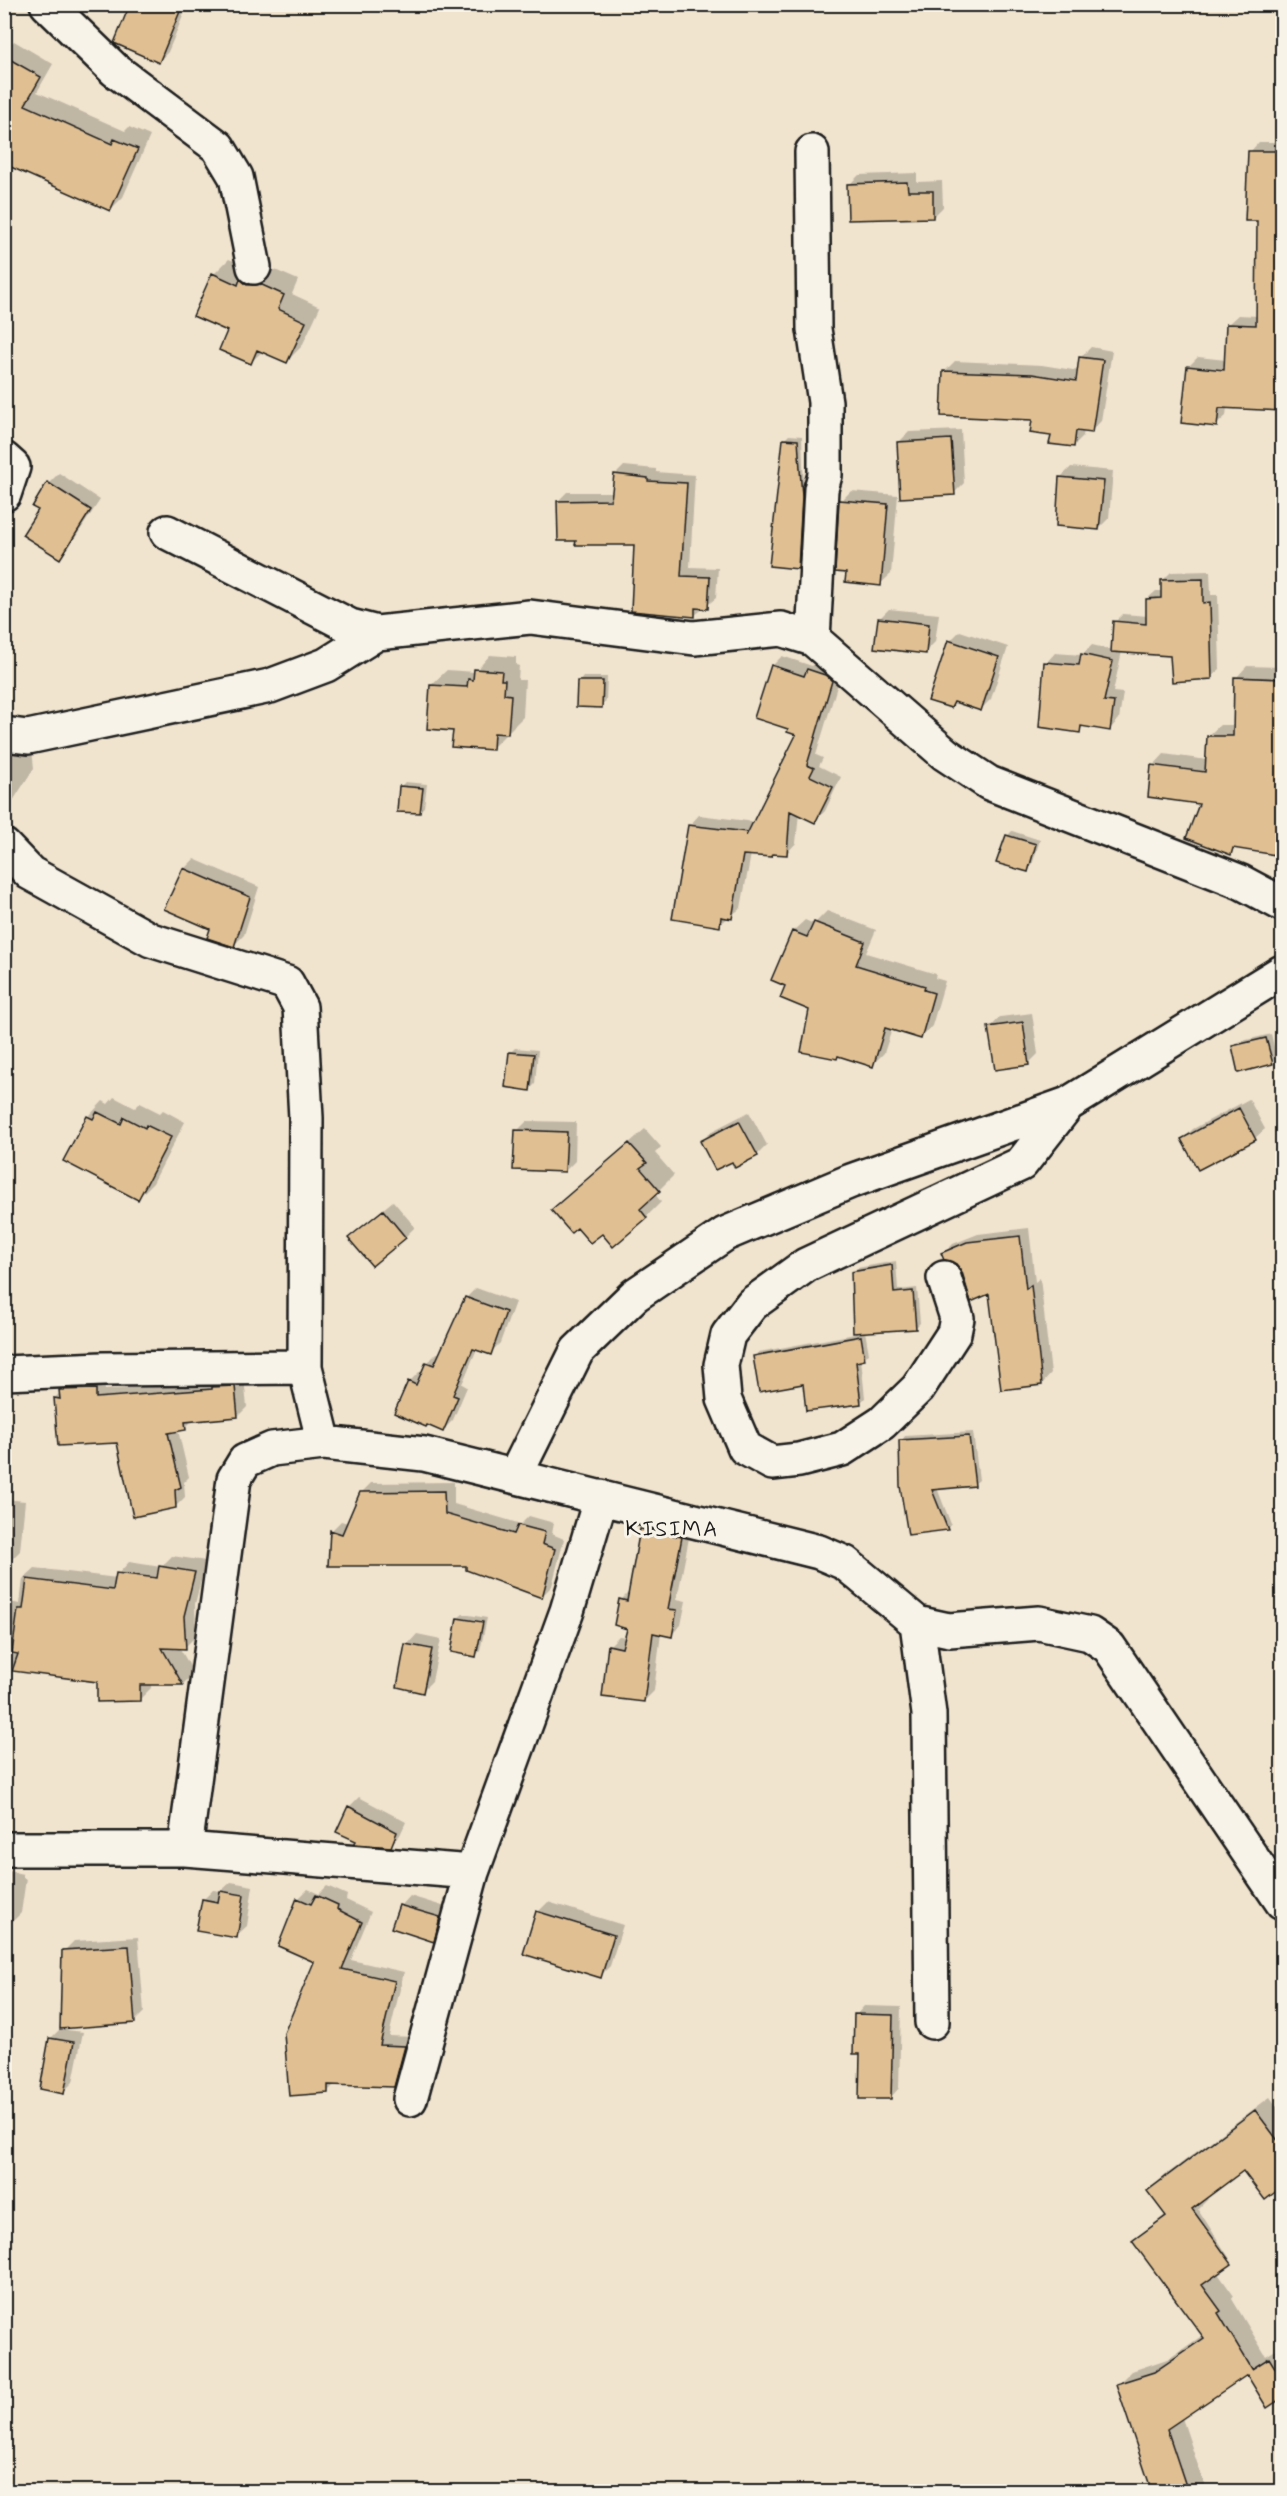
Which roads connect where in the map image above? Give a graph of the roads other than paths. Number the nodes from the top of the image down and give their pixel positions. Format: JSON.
{"nodes":[{"id":1,"x":47,"y":4,"type":"edge"},
{"id":2,"x":812,"y":152,"type":"dead end"},
{"id":3,"x":254,"y":267,"type":"dead end"},
{"id":4,"x":4,"y":459,"type":"edge"},
{"id":5,"x":4,"y":494,"type":"edge"},
{"id":6,"x":167,"y":532,"type":"dead end"},
{"id":7,"x":377,"y":633,"type":"junction"},
{"id":8,"x":813,"y":639,"type":"junction"},
{"id":9,"x":4,"y":734,"type":"edge"},
{"id":10,"x":4,"y":846,"type":"edge"},
{"id":11,"x":1282,"y":904,"type":"edge"},
{"id":12,"x":1282,"y":972,"type":"edge"},
{"id":13,"x":1068,"y":1104,"type":"junction"},
{"id":14,"x":944,"y":1278,"type":"dead end"},
{"id":15,"x":305,"y":1367,"type":"junction"},
{"id":16,"x":4,"y":1373,"type":"edge"},
{"id":17,"x":324,"y":1443,"type":"junction"},
{"id":18,"x":515,"y":1476,"type":"junction"},
{"id":19,"x":601,"y":1497,"type":"junction"},
{"id":20,"x":917,"y":1623,"type":"junction"},
{"id":21,"x":4,"y":1849,"type":"edge"},
{"id":22,"x":185,"y":1849,"type":"junction"},
{"id":23,"x":472,"y":1872,"type":"junction"},
{"id":24,"x":1282,"y":1902,"type":"edge"},
{"id":25,"x":932,"y":2022,"type":"dead end"},
{"id":26,"x":410,"y":2098,"type":"dead end"}],
"edges":[{"from":1,"to":3,"type":"street"},
{"from":2,"to":8,"type":"street"},
{"from":4,"to":5,"type":"street"},
{"from":6,"to":7,"type":"street"},
{"from":7,"to":8,"type":"street"},
{"from":7,"to":9,"type":"street"},
{"from":8,"to":11,"type":"street"},
{"from":10,"to":15,"type":"street"},
{"from":12,"to":13,"type":"street"},
{"from":13,"to":14,"type":"street"},
{"from":13,"to":18,"type":"street"},
{"from":15,"to":16,"type":"street"},
{"from":15,"to":17,"type":"street"},
{"from":17,"to":18,"type":"street"},
{"from":17,"to":22,"type":"street"},
{"from":18,"to":19,"type":"street"},
{"from":19,"to":20,"type":"street"},
{"from":19,"to":23,"type":"street"},
{"from":20,"to":24,"type":"street"},
{"from":20,"to":25,"type":"street"},
{"from":21,"to":22,"type":"street"},
{"from":22,"to":23,"type":"street"},
{"from":23,"to":26,"type":"street"}]}
